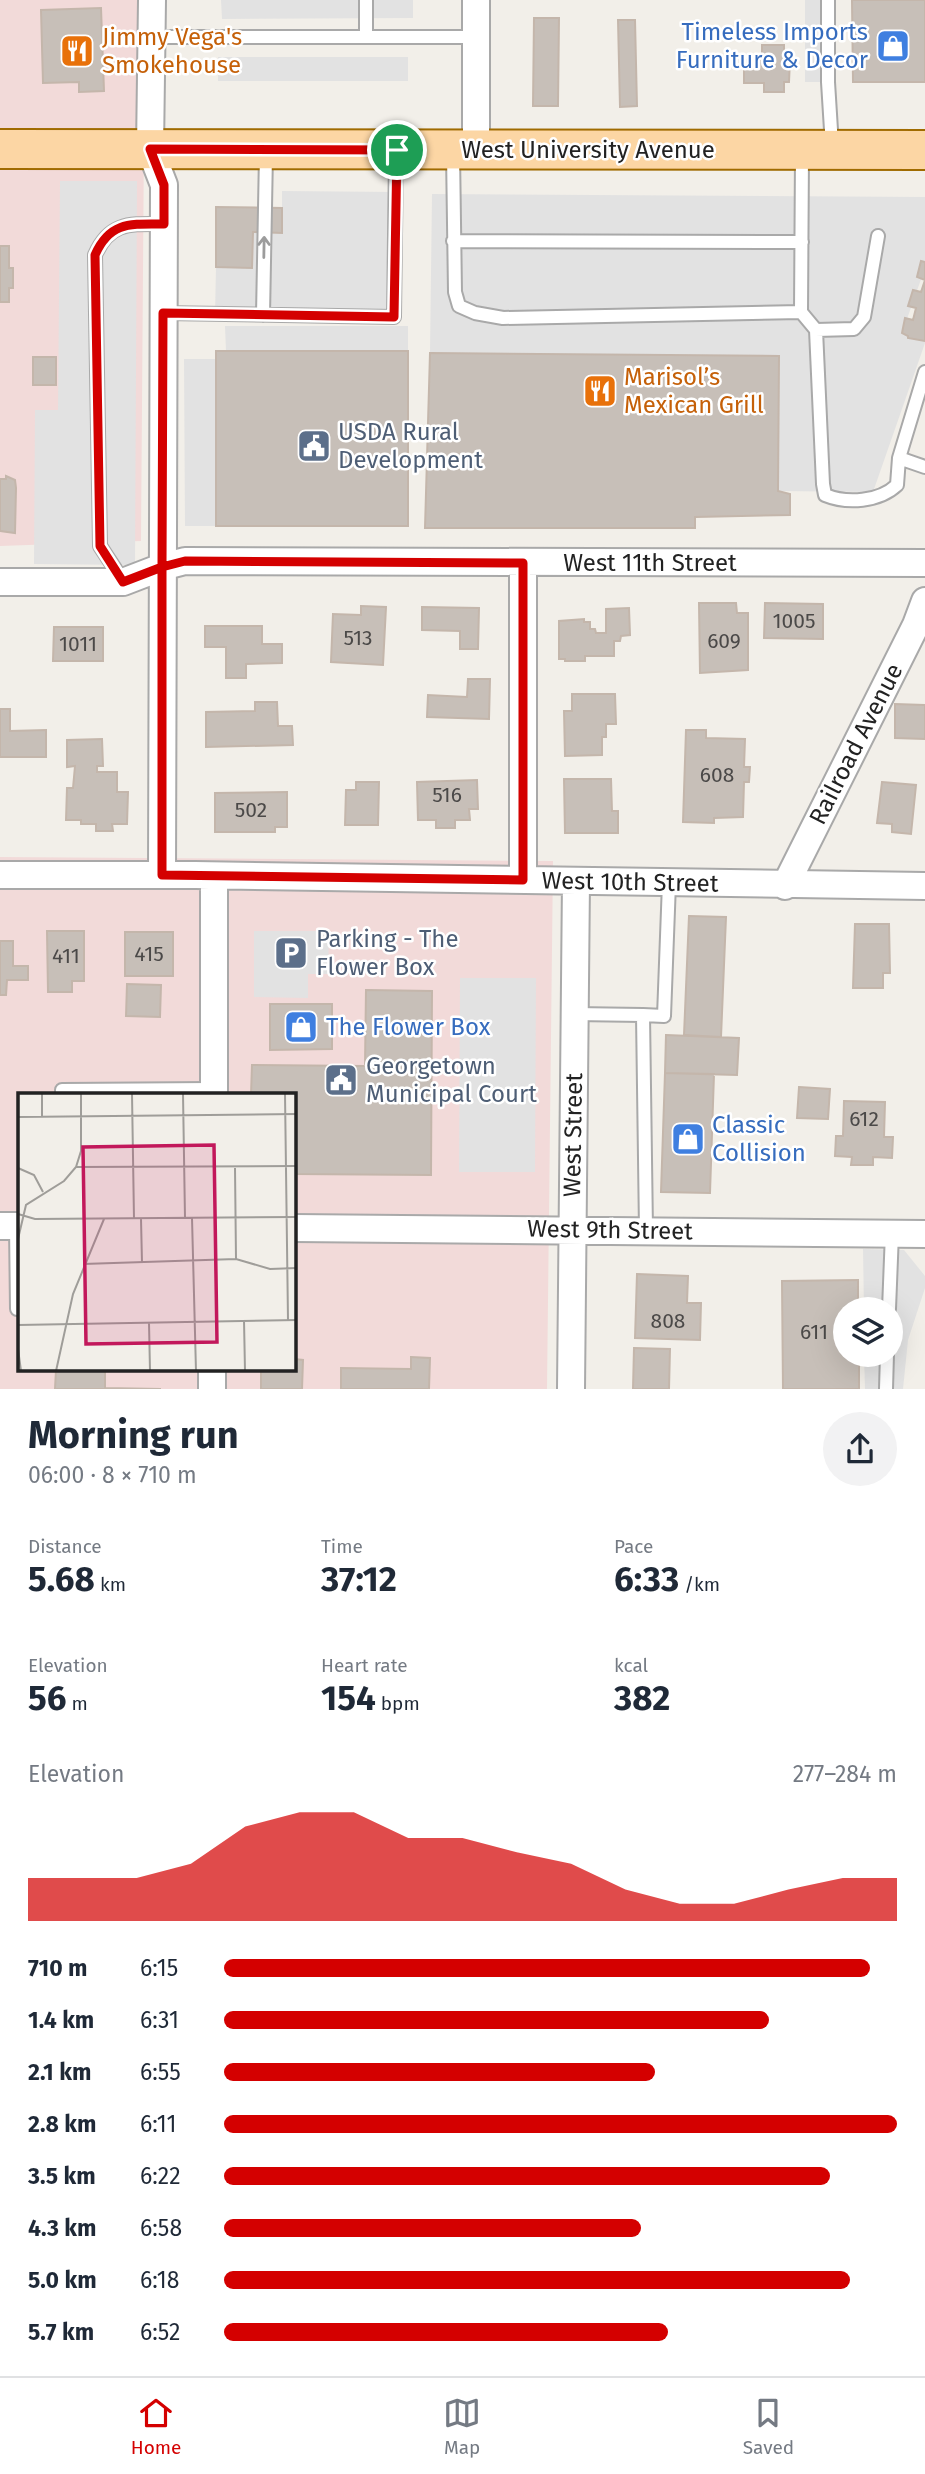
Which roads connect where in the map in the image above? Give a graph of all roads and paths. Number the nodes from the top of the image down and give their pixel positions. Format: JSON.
{"nodes":[{"id":1,"x":152,"y":0,"type":"edge"},
{"id":2,"x":366,"y":0,"type":"edge"},
{"id":3,"x":475,"y":0,"type":"edge"},
{"id":4,"x":828,"y":0,"type":"edge"},
{"id":5,"x":152,"y":37,"type":"junction"},
{"id":6,"x":366,"y":37,"type":"junction"},
{"id":7,"x":476,"y":37,"type":"junction"},
{"id":8,"x":0,"y":149,"type":"edge"},
{"id":9,"x":150,"y":149,"type":"junction"},
{"id":10,"x":266,"y":150,"type":"junction"},
{"id":11,"x":397,"y":150,"type":"junction"},
{"id":12,"x":465,"y":150,"type":"junction"},
{"id":13,"x":817,"y":150,"type":"junction"},
{"id":14,"x":925,"y":150,"type":"edge"},
{"id":15,"x":164,"y":224,"type":"junction"},
{"id":16,"x":878,"y":236,"type":"dead end"},
{"id":17,"x":453,"y":241,"type":"junction"},
{"id":18,"x":802,"y":242,"type":"junction"},
{"id":19,"x":802,"y":312,"type":"junction"},
{"id":20,"x":163,"y":313,"type":"junction"},
{"id":21,"x":262,"y":315,"type":"junction"},
{"id":22,"x":816,"y":330,"type":"junction"},
{"id":23,"x":925,"y":372,"type":"edge"},
{"id":24,"x":900,"y":458,"type":"junction"},
{"id":25,"x":925,"y":467,"type":"edge"},
{"id":26,"x":523,"y":563,"type":"junction"},
{"id":27,"x":925,"y":563,"type":"edge"},
{"id":28,"x":162,"y":567,"type":"junction"},
{"id":29,"x":0,"y":582,"type":"edge"},
{"id":30,"x":123,"y":582,"type":"junction"},
{"id":31,"x":925,"y":601,"type":"edge"},
{"id":32,"x":0,"y":875,"type":"edge"},
{"id":33,"x":162,"y":875,"type":"junction"},
{"id":34,"x":214,"y":876,"type":"junction"},
{"id":35,"x":523,"y":880,"type":"junction"},
{"id":36,"x":576,"y":881,"type":"junction"},
{"id":37,"x":669,"y":883,"type":"junction"},
{"id":38,"x":785,"y":886,"type":"junction"},
{"id":39,"x":925,"y":886,"type":"edge"},
{"id":40,"x":574,"y":1014,"type":"junction"},
{"id":41,"x":643,"y":1015,"type":"junction"},
{"id":42,"x":214,"y":1092,"type":"edge"},
{"id":43,"x":62,"y":1093,"type":"edge"},
{"id":44,"x":12,"y":1226,"type":"edge"},
{"id":45,"x":296,"y":1228,"type":"edge"},
{"id":46,"x":572,"y":1230,"type":"junction"},
{"id":47,"x":646,"y":1230,"type":"junction"},
{"id":48,"x":892,"y":1233,"type":"junction"},
{"id":49,"x":925,"y":1234,"type":"edge"},
{"id":50,"x":889,"y":1297,"type":"edge"},
{"id":51,"x":17,"y":1309,"type":"dead end"},
{"id":52,"x":887,"y":1367,"type":"edge"},
{"id":53,"x":571,"y":1389,"type":"edge"},
{"id":54,"x":886,"y":1389,"type":"edge"}],
"edges":[{"from":1,"to":5,"type":"street"},
{"from":2,"to":6,"type":"lane"},
{"from":3,"to":7,"type":"street"},
{"from":4,"to":13,"type":"lane"},
{"from":5,"to":6,"type":"lane"},
{"from":5,"to":9,"type":"street"},
{"from":6,"to":7,"type":"lane"},
{"from":7,"to":12,"type":"street"},
{"from":8,"to":9,"type":"main road","name":"West University Avenue"},
{"from":9,"to":10,"type":"main road","name":"West University Avenue"},
{"from":9,"to":15,"type":"street"},
{"from":10,"to":11,"type":"main road","name":"West University Avenue"},
{"from":21,"to":10,"type":"lane","one_way":true},
{"from":11,"to":12,"type":"main road","name":"West University Avenue"},
{"from":11,"to":21,"type":"lane"},
{"from":12,"to":13,"type":"main road","name":"West University Avenue"},
{"from":12,"to":17,"type":"lane"},
{"from":13,"to":14,"type":"main road","name":"West University Avenue"},
{"from":13,"to":18,"type":"lane"},
{"from":15,"to":20,"type":"street"},
{"from":15,"to":30,"type":"lane"},
{"from":16,"to":22,"type":"lane"},
{"from":17,"to":18,"type":"lane"},
{"from":17,"to":19,"type":"lane"},
{"from":18,"to":19,"type":"lane"},
{"from":19,"to":22,"type":"lane"},
{"from":20,"to":21,"type":"lane"},
{"from":20,"to":28,"type":"street"},
{"from":22,"to":24,"type":"lane"},
{"from":23,"to":24,"type":"lane"},
{"from":24,"to":25,"type":"lane"},
{"from":26,"to":27,"type":"street","name":"West 11th Street"},
{"from":26,"to":28,"type":"street","name":"West 11th Street"},
{"from":26,"to":35,"type":"street"},
{"from":28,"to":30,"type":"street","name":"West 11th Street"},
{"from":28,"to":33,"type":"street"},
{"from":29,"to":30,"type":"street","name":"West 11th Street"},
{"from":31,"to":38,"type":"street","name":"Railroad Avenue"},
{"from":32,"to":33,"type":"street","name":"West 10th Street"},
{"from":33,"to":34,"type":"street","name":"West 10th Street"},
{"from":34,"to":35,"type":"street","name":"West 10th Street"},
{"from":34,"to":42,"type":"street"},
{"from":35,"to":36,"type":"street","name":"West 10th Street"},
{"from":36,"to":37,"type":"street","name":"West 10th Street"},
{"from":36,"to":40,"type":"street","name":"West Street"},
{"from":37,"to":38,"type":"street","name":"West 10th Street"},
{"from":37,"to":41,"type":"lane"},
{"from":38,"to":39,"type":"street","name":"West 10th Street"},
{"from":40,"to":41,"type":"lane"},
{"from":40,"to":46,"type":"street","name":"West Street"},
{"from":41,"to":47,"type":"lane"},
{"from":42,"to":43,"type":"lane"},
{"from":44,"to":51,"type":"lane"},
{"from":45,"to":46,"type":"street","name":"West 9th Street"},
{"from":46,"to":47,"type":"street","name":"West 9th Street"},
{"from":46,"to":53,"type":"street","name":"West Street"},
{"from":47,"to":48,"type":"street","name":"West 9th Street"},
{"from":48,"to":49,"type":"street","name":"West 9th Street"},
{"from":48,"to":50,"type":"lane"},
{"from":52,"to":54,"type":"lane"}]}
